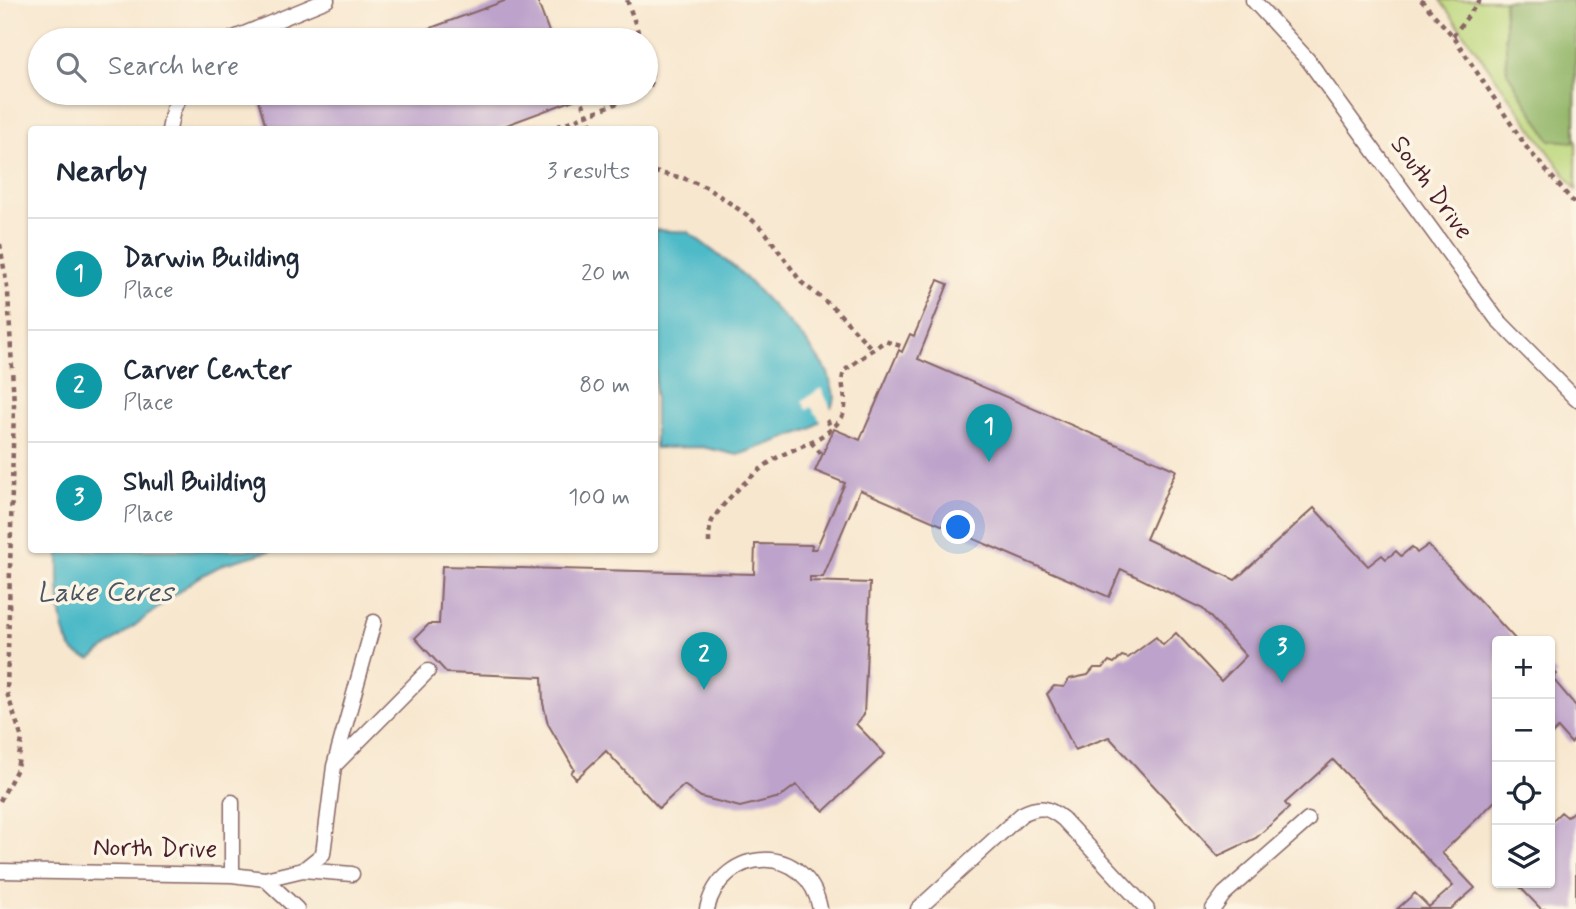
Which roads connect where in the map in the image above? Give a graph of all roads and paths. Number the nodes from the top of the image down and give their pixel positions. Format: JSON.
{"nodes":[{"id":1,"x":327,"y":0,"type":"edge"},
{"id":2,"x":627,"y":0,"type":"edge"},
{"id":3,"x":1252,"y":0,"type":"edge"},
{"id":4,"x":1422,"y":0,"type":"edge"},
{"id":5,"x":1480,"y":0,"type":"edge"},
{"id":6,"x":258,"y":28,"type":"edge"},
{"id":7,"x":637,"y":28,"type":"edge"},
{"id":8,"x":1453,"y":36,"type":"junction"},
{"id":9,"x":176,"y":105,"type":"edge"},
{"id":10,"x":583,"y":105,"type":"edge"},
{"id":11,"x":611,"y":105,"type":"edge"},
{"id":12,"x":587,"y":115,"type":"junction"},
{"id":13,"x":170,"y":126,"type":"edge"},
{"id":14,"x":558,"y":126,"type":"edge"},
{"id":15,"x":591,"y":126,"type":"edge"},
{"id":16,"x":658,"y":173,"type":"edge"},
{"id":17,"x":1576,"y":205,"type":"edge"},
{"id":18,"x":0,"y":244,"type":"edge"},
{"id":19,"x":904,"y":347,"type":"dead end"},
{"id":20,"x":873,"y":350,"type":"junction"},
{"id":21,"x":1576,"y":399,"type":"edge"},
{"id":22,"x":827,"y":420,"type":"dead end"},
{"id":23,"x":831,"y":427,"type":"junction"},
{"id":24,"x":811,"y":442,"type":"junction"},
{"id":25,"x":822,"y":455,"type":"dead end"},
{"id":26,"x":709,"y":543,"type":"dead end"},
{"id":27,"x":374,"y":622,"type":"dead end"},
{"id":28,"x":428,"y":671,"type":"dead end"},
{"id":29,"x":334,"y":766,"type":"junction"},
{"id":30,"x":0,"y":801,"type":"edge"},
{"id":31,"x":232,"y":802,"type":"dead end"},
{"id":32,"x":1308,"y":820,"type":"dead end"},
{"id":33,"x":303,"y":870,"type":"junction"},
{"id":34,"x":0,"y":871,"type":"edge"},
{"id":35,"x":352,"y":874,"type":"dead end"},
{"id":36,"x":232,"y":875,"type":"junction"},
{"id":37,"x":265,"y":879,"type":"junction"},
{"id":38,"x":297,"y":909,"type":"edge"},
{"id":39,"x":707,"y":909,"type":"edge"},
{"id":40,"x":820,"y":909,"type":"edge"},
{"id":41,"x":918,"y":909,"type":"edge"},
{"id":42,"x":1147,"y":909,"type":"edge"},
{"id":43,"x":1213,"y":909,"type":"edge"}],
"edges":[{"from":1,"to":6,"type":"lane"},
{"from":2,"to":7,"type":"path"},
{"from":3,"to":21,"type":"lane","name":"South Drive"},
{"from":4,"to":8,"type":"path"},
{"from":5,"to":8,"type":"path"},
{"from":8,"to":17,"type":"path"},
{"from":9,"to":13,"type":"lane"},
{"from":10,"to":12,"type":"path"},
{"from":11,"to":12,"type":"path"},
{"from":12,"to":14,"type":"path"},
{"from":12,"to":15,"type":"path"},
{"from":16,"to":20,"type":"path"},
{"from":18,"to":30,"type":"path"},
{"from":19,"to":20,"type":"path"},
{"from":20,"to":23,"type":"path"},
{"from":22,"to":23,"type":"path"},
{"from":23,"to":24,"type":"path"},
{"from":24,"to":25,"type":"path"},
{"from":24,"to":26,"type":"path"},
{"from":27,"to":29,"type":"lane"},
{"from":28,"to":29,"type":"lane"},
{"from":29,"to":33,"type":"lane"},
{"from":31,"to":36,"type":"lane"},
{"from":32,"to":43,"type":"lane"},
{"from":33,"to":35,"type":"lane"},
{"from":33,"to":37,"type":"lane"},
{"from":34,"to":36,"type":"lane","name":"North Drive"},
{"from":36,"to":37,"type":"lane","name":"North Drive"},
{"from":37,"to":38,"type":"lane"},
{"from":39,"to":40,"type":"lane"},
{"from":41,"to":42,"type":"lane"}]}
